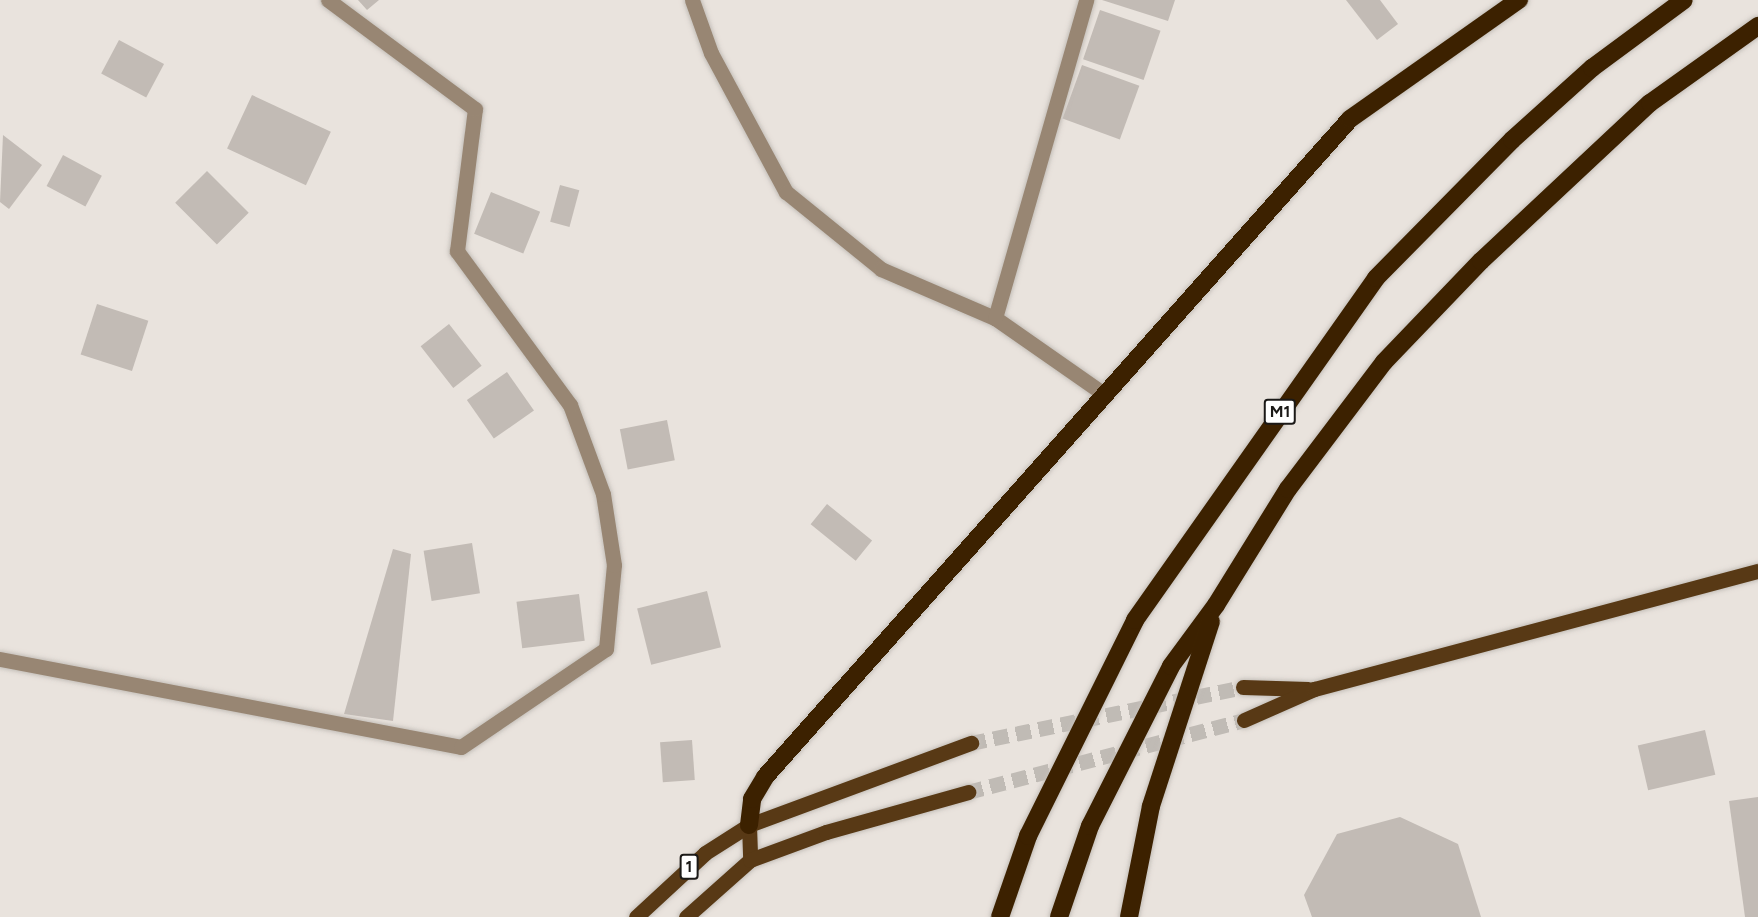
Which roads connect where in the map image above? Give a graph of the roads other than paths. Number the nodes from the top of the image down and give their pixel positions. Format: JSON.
{"nodes":[{"id":1,"x":328,"y":0,"type":"edge"},
{"id":2,"x":692,"y":0,"type":"edge"},
{"id":3,"x":1086,"y":0,"type":"edge"},
{"id":4,"x":1519,"y":0,"type":"edge"},
{"id":5,"x":1683,"y":0,"type":"edge"},
{"id":6,"x":1758,"y":26,"type":"edge"},
{"id":7,"x":995,"y":318,"type":"junction"},
{"id":8,"x":1104,"y":393,"type":"junction"},
{"id":9,"x":1758,"y":571,"type":"edge"},
{"id":10,"x":1216,"y":605,"type":"junction"},
{"id":11,"x":0,"y":659,"type":"edge"},
{"id":12,"x":1243,"y":687,"type":"tunnel mouth"},
{"id":13,"x":1314,"y":689,"type":"junction"},
{"id":14,"x":1244,"y":720,"type":"tunnel mouth"},
{"id":15,"x":971,"y":743,"type":"tunnel mouth"},
{"id":16,"x":968,"y":792,"type":"tunnel mouth"},
{"id":17,"x":748,"y":825,"type":"junction"},
{"id":18,"x":750,"y":860,"type":"junction"},
{"id":19,"x":636,"y":917,"type":"edge"},
{"id":20,"x":686,"y":917,"type":"edge"},
{"id":21,"x":1000,"y":917,"type":"edge"},
{"id":22,"x":1059,"y":917,"type":"edge"},
{"id":23,"x":1129,"y":917,"type":"edge"}],
"edges":[{"from":1,"to":11,"type":"street"},
{"from":2,"to":7,"type":"street"},
{"from":3,"to":7,"type":"street"},
{"from":4,"to":8,"type":"highway"},
{"from":5,"to":21,"type":"highway","number":"M1"},
{"from":6,"to":10,"type":"highway"},
{"from":7,"to":8,"type":"street"},
{"from":8,"to":17,"type":"highway"},
{"from":9,"to":13,"type":"main road"},
{"from":10,"to":22,"type":"highway"},
{"from":10,"to":23,"type":"highway"},
{"from":12,"to":13,"type":"main road"},
{"from":13,"to":14,"type":"main road"},
{"from":15,"to":17,"type":"main road"},
{"from":16,"to":18,"type":"main road"},
{"from":17,"to":18,"type":"main road"},
{"from":17,"to":19,"type":"main road","number":"1"},
{"from":18,"to":20,"type":"main road","number":"1"}]}
